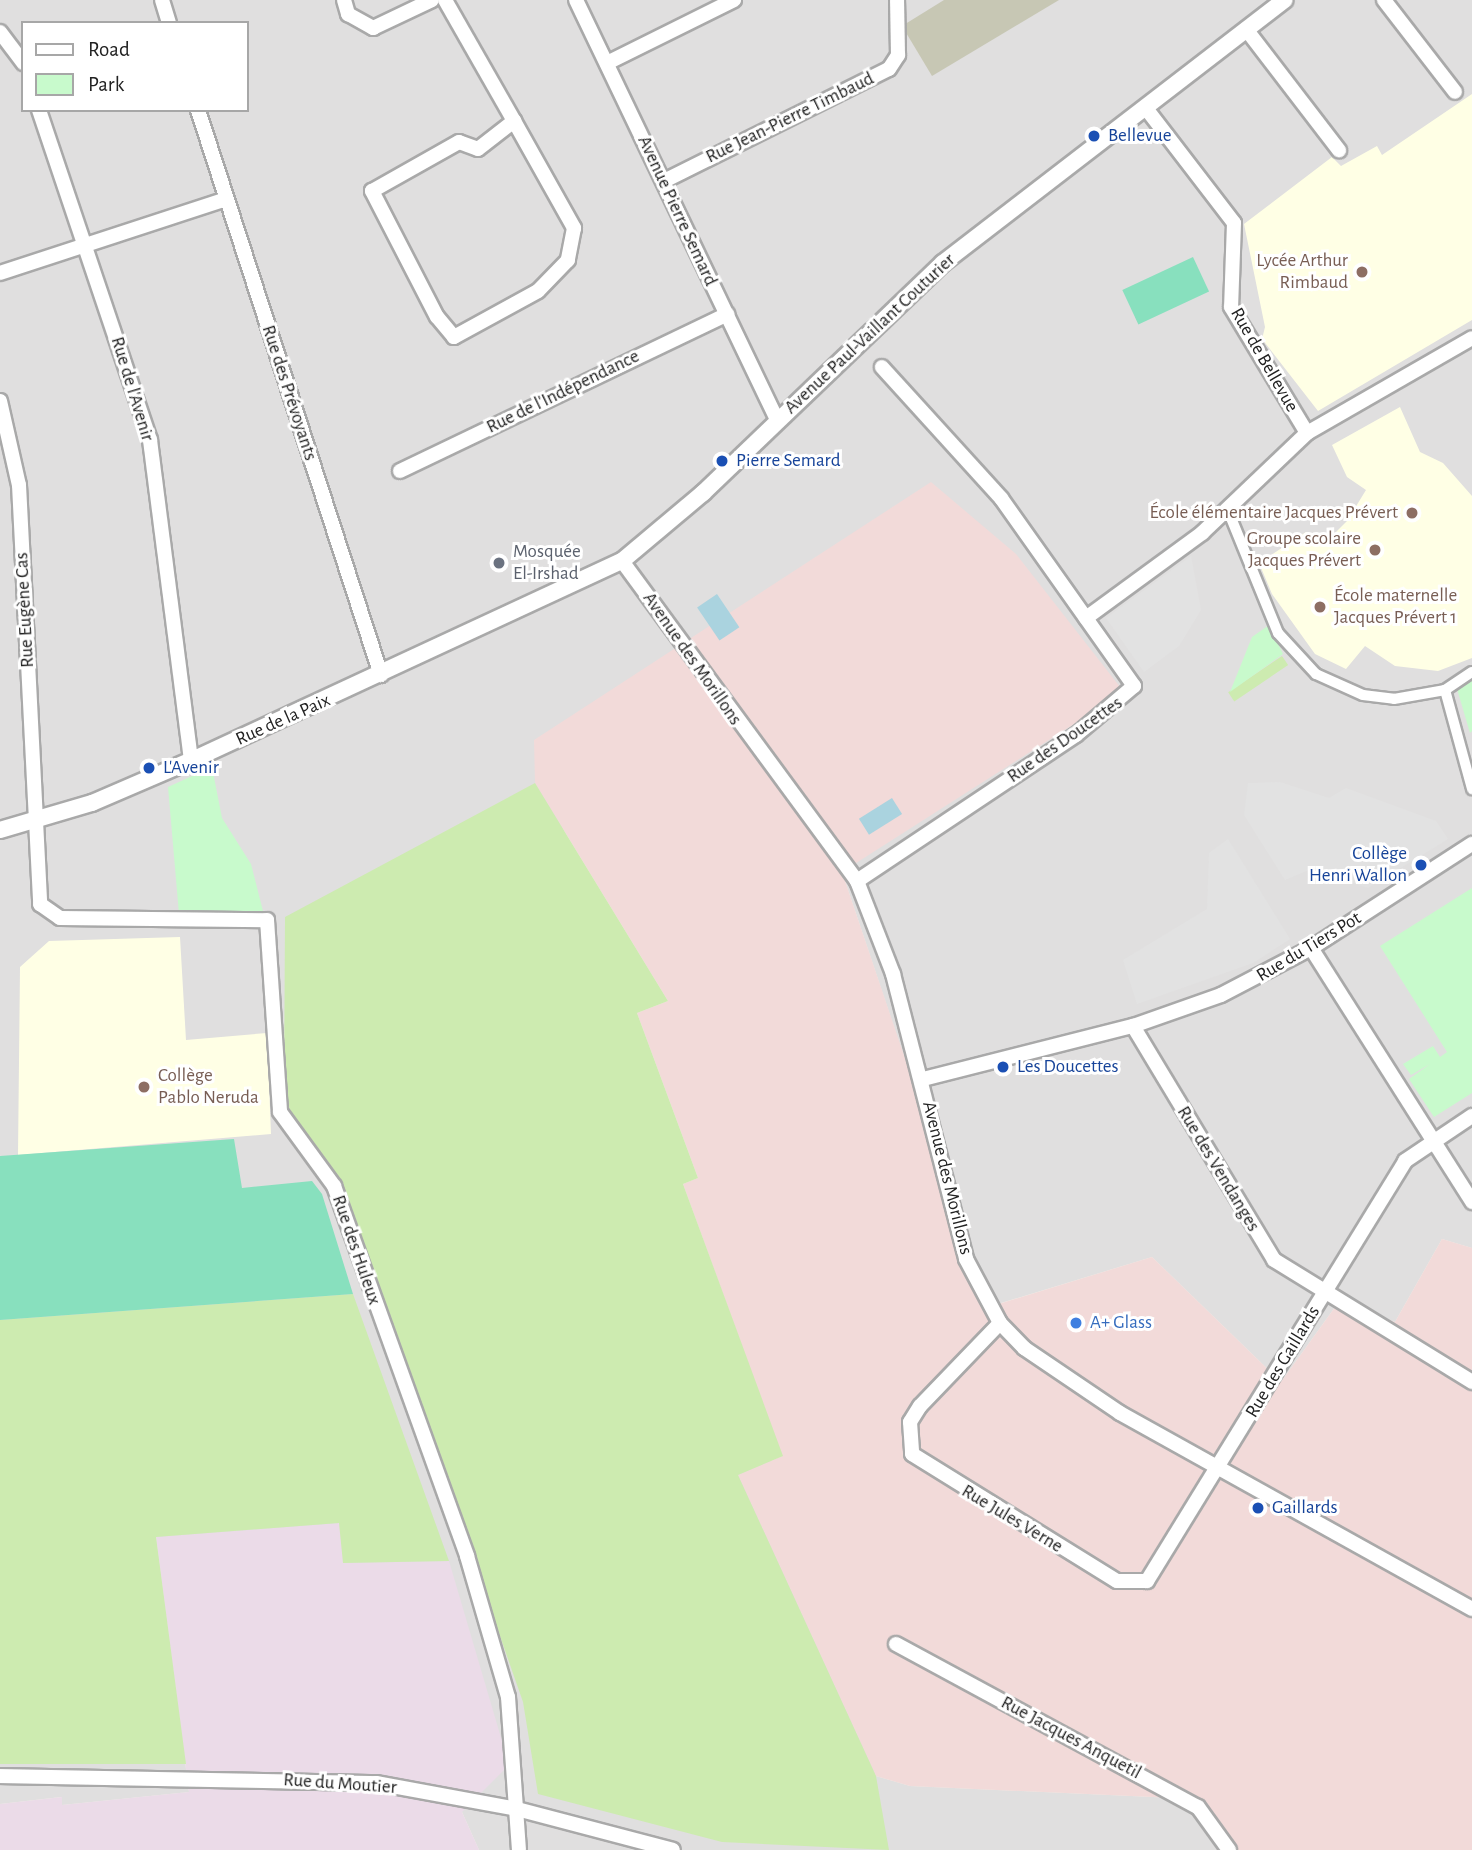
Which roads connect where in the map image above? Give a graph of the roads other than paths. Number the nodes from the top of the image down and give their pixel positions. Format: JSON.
{"nodes":[{"id":1,"x":162,"y":0,"type":"edge"},
{"id":2,"x":344,"y":0,"type":"edge"},
{"id":3,"x":432,"y":0,"type":"edge"},
{"id":4,"x":445,"y":0,"type":"edge"},
{"id":5,"x":576,"y":0,"type":"edge"},
{"id":6,"x":734,"y":0,"type":"edge"},
{"id":7,"x":897,"y":0,"type":"edge"},
{"id":8,"x":1285,"y":0,"type":"edge"},
{"id":9,"x":1384,"y":0,"type":"edge"},
{"id":10,"x":169,"y":21,"type":"edge"},
{"id":11,"x":1247,"y":29,"type":"junction"},
{"id":12,"x":2,"y":36,"type":"edge"},
{"id":13,"x":21,"y":60,"type":"edge"},
{"id":14,"x":607,"y":63,"type":"junction"},
{"id":15,"x":1455,"y":92,"type":"dead end"},
{"id":16,"x":1145,"y":107,"type":"junction"},
{"id":17,"x":40,"y":112,"type":"edge"},
{"id":18,"x":199,"y":112,"type":"edge"},
{"id":19,"x":514,"y":121,"type":"junction"},
{"id":20,"x":1339,"y":150,"type":"dead end"},
{"id":21,"x":664,"y":181,"type":"junction"},
{"id":22,"x":226,"y":199,"type":"junction"},
{"id":23,"x":86,"y":244,"type":"junction"},
{"id":24,"x":0,"y":273,"type":"edge"},
{"id":25,"x":727,"y":314,"type":"junction"},
{"id":26,"x":1472,"y":338,"type":"edge"},
{"id":27,"x":882,"y":367,"type":"dead end"},
{"id":28,"x":0,"y":401,"type":"edge"},
{"id":29,"x":778,"y":421,"type":"junction"},
{"id":30,"x":1307,"y":433,"type":"junction"},
{"id":31,"x":400,"y":471,"type":"dead end"},
{"id":32,"x":1227,"y":508,"type":"junction"},
{"id":33,"x":622,"y":561,"type":"junction"},
{"id":34,"x":1086,"y":618,"type":"junction"},
{"id":35,"x":445,"y":646,"type":"joint"},
{"id":36,"x":1472,"y":671,"type":"edge"},
{"id":37,"x":381,"y":675,"type":"junction"},
{"id":38,"x":1445,"y":690,"type":"junction"},
{"id":39,"x":191,"y":761,"type":"junction"},
{"id":40,"x":1472,"y":789,"type":"edge"},
{"id":41,"x":36,"y":822,"type":"junction"},
{"id":42,"x":0,"y":830,"type":"edge"},
{"id":43,"x":1472,"y":844,"type":"edge"},
{"id":44,"x":857,"y":881,"type":"junction"},
{"id":45,"x":1311,"y":948,"type":"junction"},
{"id":46,"x":1133,"y":1026,"type":"junction"},
{"id":47,"x":923,"y":1079,"type":"junction"},
{"id":48,"x":1472,"y":1116,"type":"edge"},
{"id":49,"x":1433,"y":1141,"type":"junction"},
{"id":50,"x":1472,"y":1202,"type":"edge"},
{"id":51,"x":1323,"y":1294,"type":"junction"},
{"id":52,"x":1000,"y":1323,"type":"junction"},
{"id":53,"x":1472,"y":1382,"type":"edge"},
{"id":54,"x":1219,"y":1470,"type":"junction"},
{"id":55,"x":1472,"y":1609,"type":"edge"},
{"id":56,"x":896,"y":1644,"type":"dead end"},
{"id":57,"x":0,"y":1776,"type":"edge"},
{"id":58,"x":517,"y":1809,"type":"junction"},
{"id":59,"x":519,"y":1850,"type":"edge"},
{"id":60,"x":673,"y":1850,"type":"edge"},
{"id":61,"x":1229,"y":1850,"type":"edge"}],
"edges":[{"from":1,"to":10,"type":"street"},
{"from":2,"to":3,"type":"street"},
{"from":4,"to":19,"type":"street"},
{"from":5,"to":14,"type":"street","name":"Avenue Pierre Semard"},
{"from":6,"to":14,"type":"street"},
{"from":7,"to":21,"type":"street","name":"Rue Jean-Pierre Timbaud"},
{"from":8,"to":11,"type":"street","name":"Avenue Paul-Vaillant Couturier"},
{"from":9,"to":15,"type":"street"},
{"from":11,"to":16,"type":"street","name":"Avenue Paul-Vaillant Couturier"},
{"from":11,"to":20,"type":"street"},
{"from":12,"to":13,"type":"street"},
{"from":14,"to":21,"type":"street","name":"Avenue Pierre Semard"},
{"from":16,"to":29,"type":"street","name":"Avenue Paul-Vaillant Couturier"},
{"from":16,"to":30,"type":"street","name":"Rue de Bellevue"},
{"from":17,"to":23,"type":"street","name":"Rue de l'Avenir"},
{"from":18,"to":22,"type":"street","name":"Rue des Prévoyants"},
{"from":19,"to":19,"type":"street"},
{"from":21,"to":25,"type":"street","name":"Avenue Pierre Semard"},
{"from":22,"to":23,"type":"street"},
{"from":22,"to":37,"type":"street","name":"Rue des Prévoyants"},
{"from":23,"to":24,"type":"street"},
{"from":23,"to":39,"type":"street","name":"Rue de l'Avenir"},
{"from":25,"to":29,"type":"street","name":"Avenue Pierre Semard"},
{"from":25,"to":31,"type":"street","name":"Rue de l'Indépendance"},
{"from":26,"to":30,"type":"street"},
{"from":27,"to":34,"type":"street"},
{"from":28,"to":41,"type":"street","name":"Rue Eugène Cas"},
{"from":29,"to":33,"type":"street","name":"Avenue Paul-Vaillant Couturier"},
{"from":30,"to":32,"type":"street"},
{"from":32,"to":34,"type":"street"},
{"from":32,"to":38,"type":"street"},
{"from":33,"to":35,"type":"street","name":"Avenue Paul-Vaillant Couturier"},
{"from":33,"to":44,"type":"street","name":"Avenue des Morillons"},
{"from":34,"to":44,"type":"street","name":"Rue des Doucettes"},
{"from":35,"to":37,"type":"street","name":"Rue de la Paix"},
{"from":36,"to":38,"type":"street"},
{"from":37,"to":39,"type":"street","name":"Rue de la Paix"},
{"from":38,"to":40,"type":"street"},
{"from":39,"to":41,"type":"street","name":"Rue de la Paix"},
{"from":41,"to":42,"type":"street","name":"Rue de la Paix"},
{"from":41,"to":58,"type":"street","name":"Rue des Huleux"},
{"from":43,"to":45,"type":"street","name":"Rue du Tiers Pot"},
{"from":44,"to":47,"type":"street","name":"Avenue des Morillons"},
{"from":45,"to":46,"type":"street","name":"Rue du Tiers Pot"},
{"from":45,"to":49,"type":"street"},
{"from":46,"to":47,"type":"street","name":"Rue du Tiers Pot"},
{"from":46,"to":51,"type":"street","name":"Rue des Vendanges"},
{"from":47,"to":52,"type":"street","name":"Avenue des Morillons"},
{"from":48,"to":49,"type":"street"},
{"from":49,"to":50,"type":"street"},
{"from":49,"to":51,"type":"street"},
{"from":51,"to":53,"type":"street","name":"Rue des Gaillards"},
{"from":51,"to":54,"type":"street","name":"Rue des Gaillards"},
{"from":52,"to":54,"type":"street","name":"Avenue des Morillons"},
{"from":52,"to":54,"type":"street","name":"Rue Jules Verne"},
{"from":54,"to":55,"type":"street","name":"Avenue des Morillons"},
{"from":56,"to":61,"type":"street","name":"Rue Jacques Anquetil"},
{"from":57,"to":58,"type":"street","name":"Rue du Moutier"},
{"from":58,"to":59,"type":"street","name":"Rue des Huleux"},
{"from":58,"to":60,"type":"street","name":"Rue du Moutier"}]}
